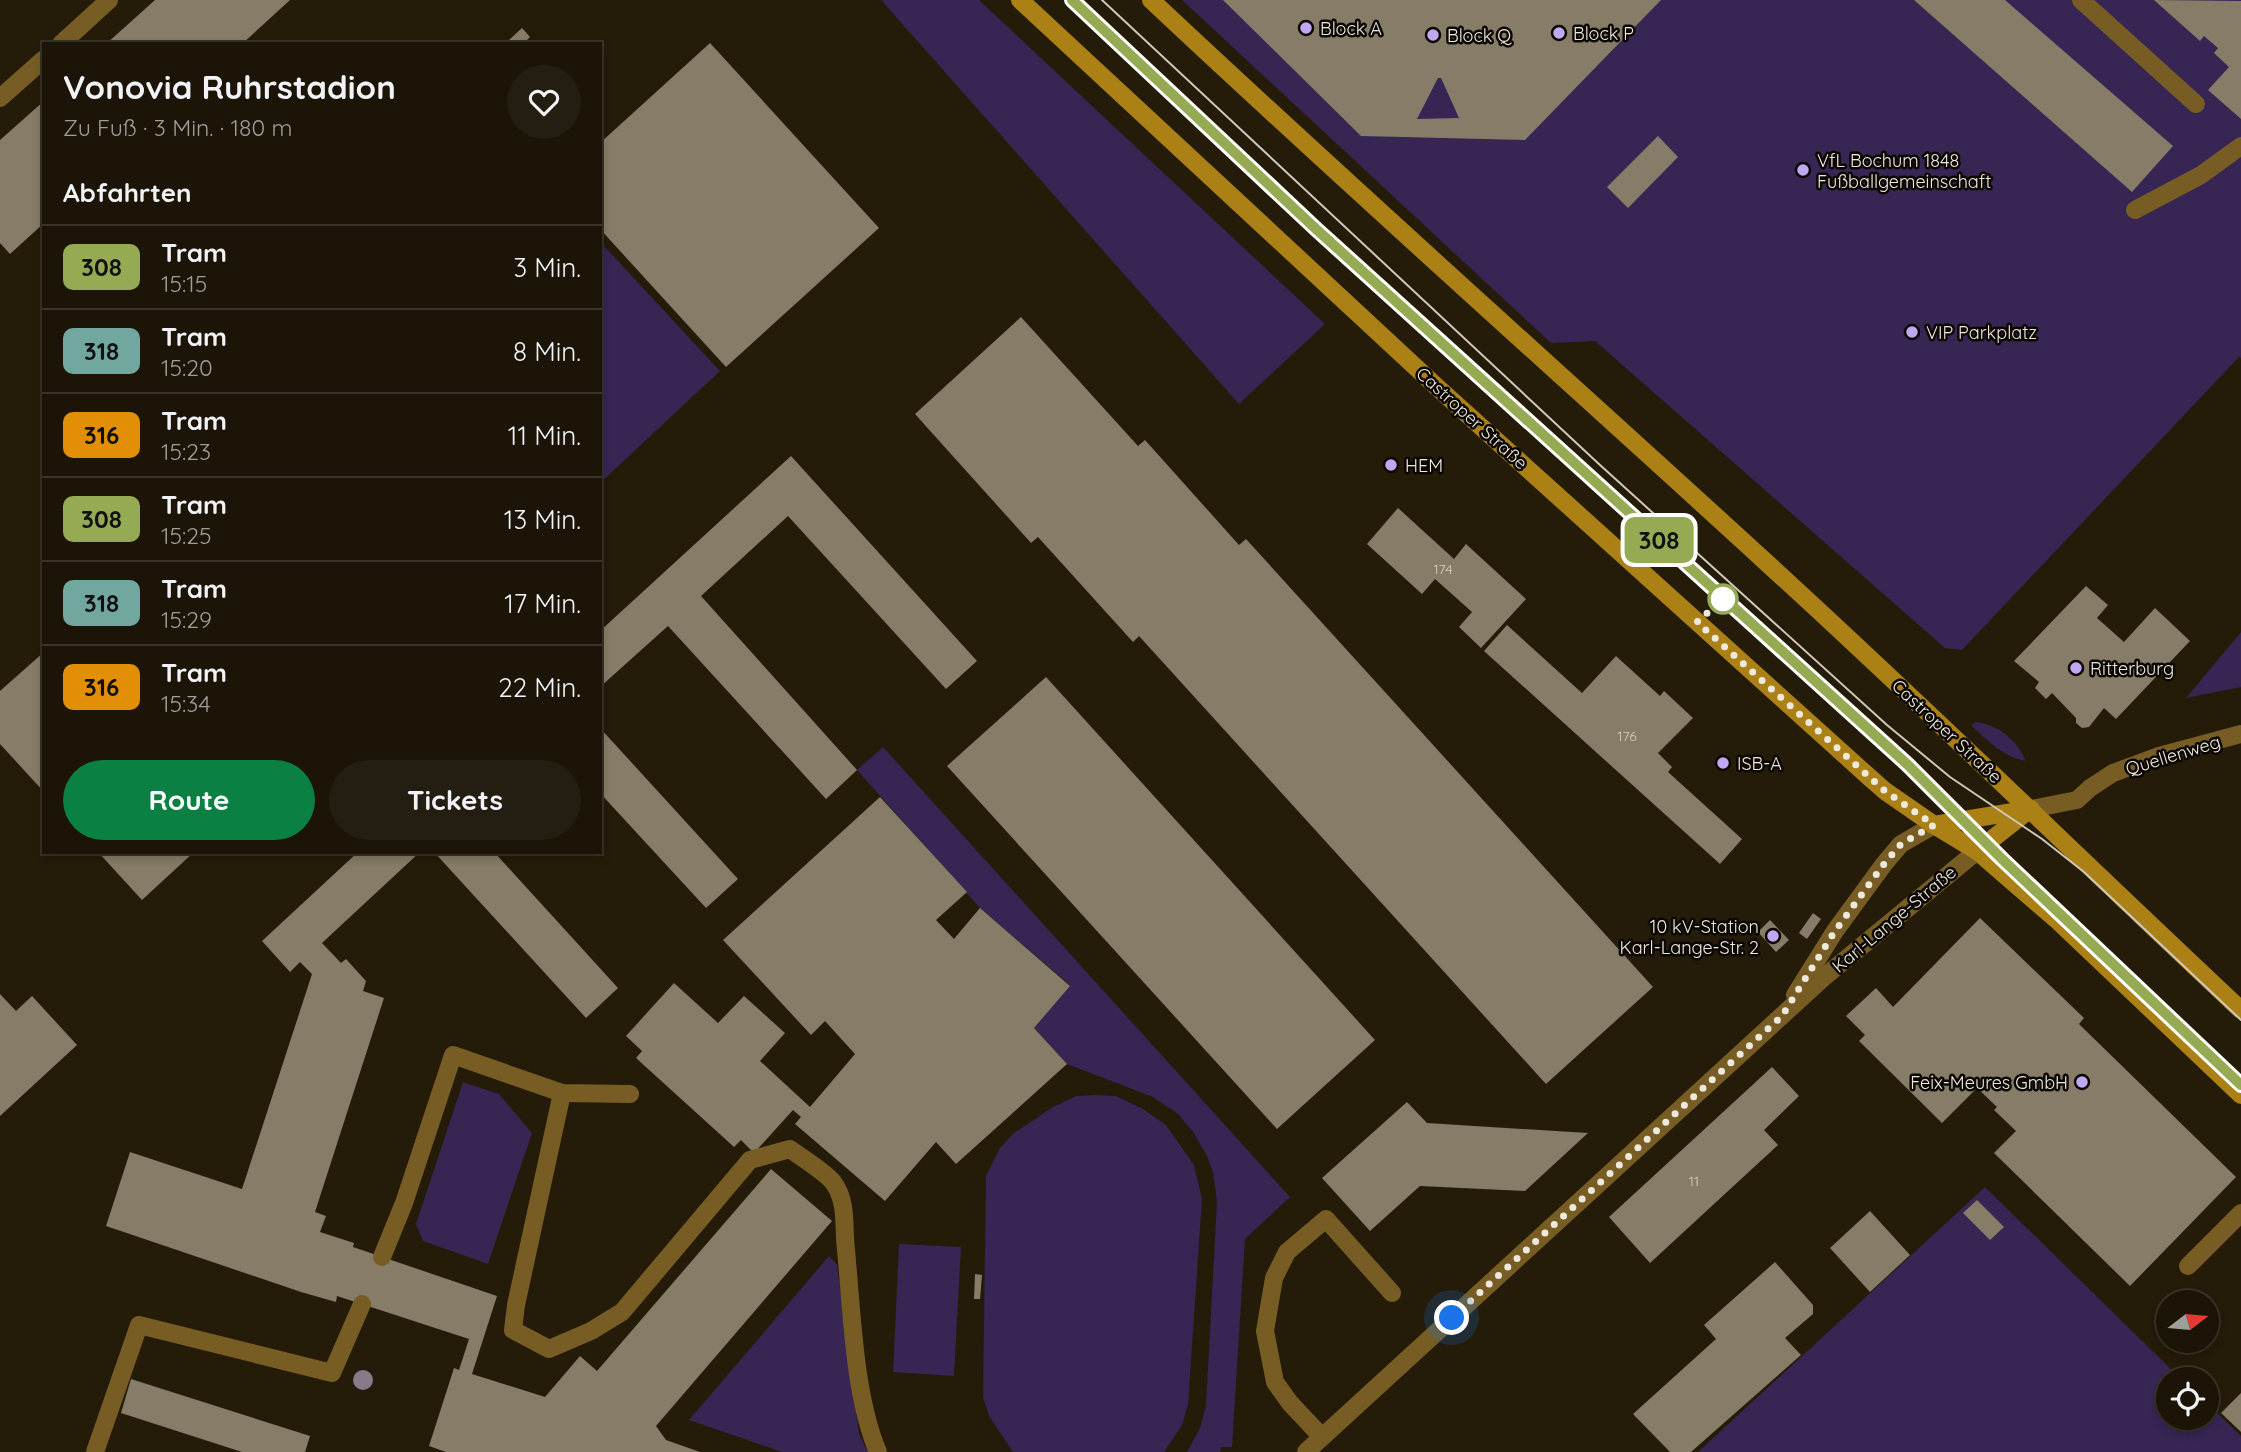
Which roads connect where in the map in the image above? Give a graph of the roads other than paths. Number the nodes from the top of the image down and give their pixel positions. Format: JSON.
{"nodes":[{"id":1,"x":109,"y":0,"type":"edge"},
{"id":2,"x":1020,"y":0,"type":"edge"},
{"id":3,"x":1151,"y":0,"type":"edge"},
{"id":4,"x":2081,"y":0,"type":"edge"},
{"id":5,"x":63,"y":42,"type":"edge"},
{"id":6,"x":42,"y":61,"type":"edge"},
{"id":7,"x":0,"y":98,"type":"edge"},
{"id":8,"x":2196,"y":104,"type":"dead end"},
{"id":9,"x":2241,"y":146,"type":"edge"},
{"id":10,"x":2135,"y":210,"type":"dead end"},
{"id":11,"x":2241,"y":734,"type":"edge"},
{"id":12,"x":2031,"y":809,"type":"junction"},
{"id":13,"x":1934,"y":825,"type":"junction"},
{"id":14,"x":1977,"y":851,"type":"junction"},
{"id":15,"x":2241,"y":1010,"type":"edge"},
{"id":16,"x":1782,"y":1016,"type":"junction"},
{"id":17,"x":562,"y":1093,"type":"junction"},
{"id":18,"x":631,"y":1094,"type":"dead end"},
{"id":19,"x":2241,"y":1095,"type":"edge"},
{"id":20,"x":2241,"y":1213,"type":"edge"},
{"id":21,"x":382,"y":1257,"type":"dead end"},
{"id":22,"x":2188,"y":1266,"type":"dead end"},
{"id":23,"x":1392,"y":1293,"type":"dead end"},
{"id":24,"x":362,"y":1304,"type":"dead end"},
{"id":25,"x":1322,"y":1437,"type":"junction"},
{"id":26,"x":95,"y":1452,"type":"edge"},
{"id":27,"x":878,"y":1452,"type":"edge"},
{"id":28,"x":1306,"y":1452,"type":"edge"}],
"edges":[{"from":1,"to":5,"type":"street"},
{"from":2,"to":13,"type":"main road","name":"Castroper Straße"},
{"from":3,"to":12,"type":"main road","name":"Castroper Straße"},
{"from":4,"to":8,"type":"street"},
{"from":6,"to":7,"type":"street"},
{"from":9,"to":10,"type":"street"},
{"from":11,"to":12,"type":"street","name":"Quellenweg"},
{"from":12,"to":13,"type":"main road"},
{"from":12,"to":14,"type":"main road"},
{"from":12,"to":15,"type":"main road","name":"Castroper Straße"},
{"from":13,"to":14,"type":"main road","name":"Castroper Straße"},
{"from":13,"to":16,"type":"street","name":"Karl-Lange-Straße"},
{"from":14,"to":16,"type":"street","name":"Karl-Lange-Straße"},
{"from":14,"to":19,"type":"main road","name":"Castroper Straße"},
{"from":16,"to":25,"type":"street","name":"Karl-Lange-Straße"},
{"from":17,"to":18,"type":"street"},
{"from":17,"to":21,"type":"street"},
{"from":17,"to":27,"type":"street"},
{"from":20,"to":22,"type":"street"},
{"from":23,"to":25,"type":"street"},
{"from":24,"to":26,"type":"street"},
{"from":25,"to":28,"type":"street","name":"Karl-Lange-Straße"}]}
